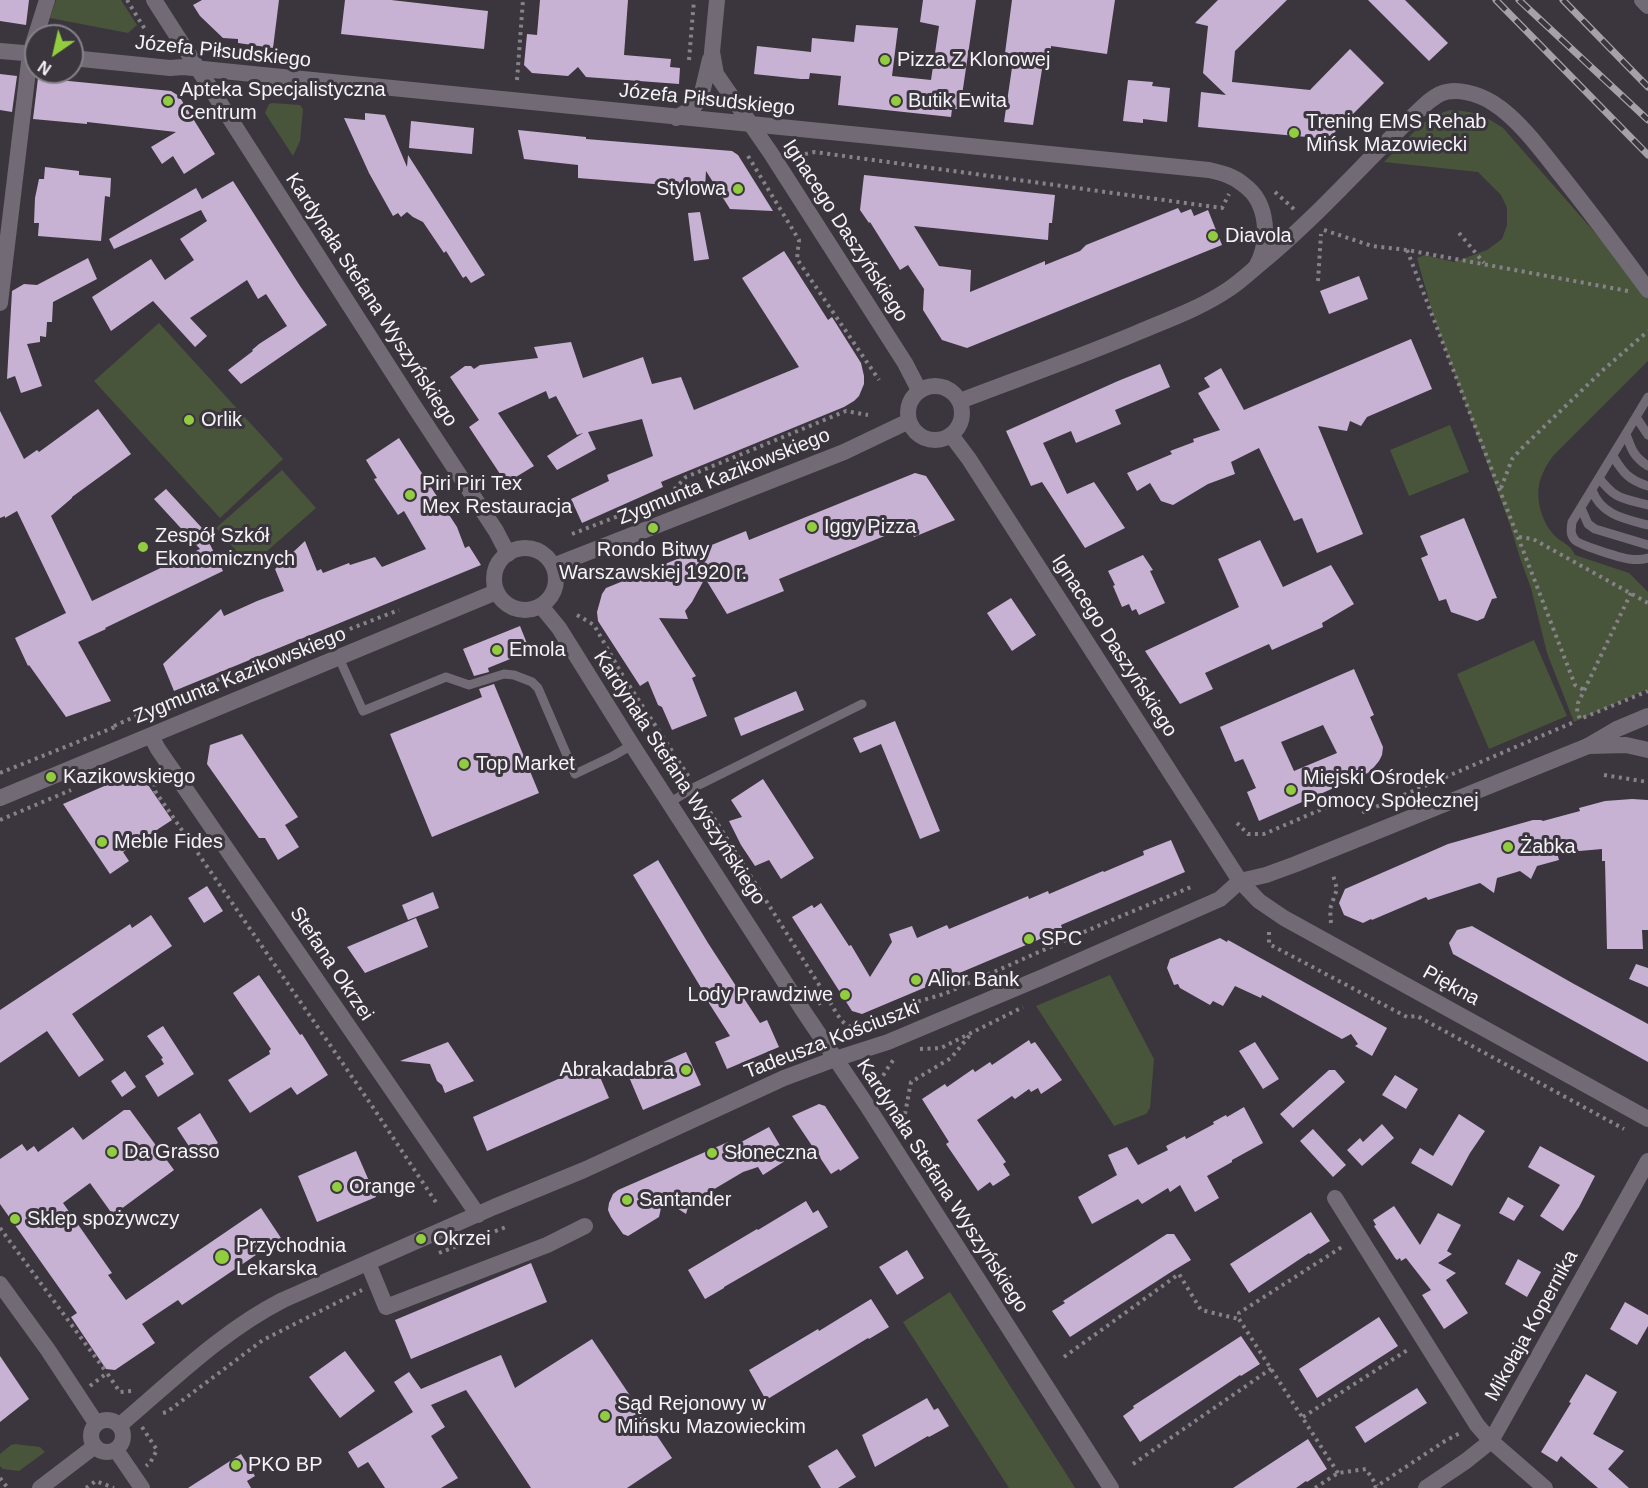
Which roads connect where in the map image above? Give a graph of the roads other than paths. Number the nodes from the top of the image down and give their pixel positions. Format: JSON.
{"nodes":[{"id":1,"x":46,"y":0,"type":"edge"},
{"id":2,"x":154,"y":0,"type":"edge"},
{"id":3,"x":717,"y":0,"type":"edge"},
{"id":4,"x":1642,"y":0,"type":"edge"},
{"id":5,"x":1648,"y":6,"type":"edge"},
{"id":6,"x":40,"y":24,"type":"edge"},
{"id":7,"x":0,"y":51,"type":"edge"},
{"id":8,"x":712,"y":52,"type":"junction"},
{"id":9,"x":24,"y":53,"type":"edge"},
{"id":10,"x":84,"y":59,"type":"edge"},
{"id":11,"x":198,"y":70,"type":"junction"},
{"id":12,"x":28,"y":84,"type":"edge"},
{"id":13,"x":676,"y":117,"type":"junction"},
{"id":14,"x":752,"y":126,"type":"junction"},
{"id":15,"x":6,"y":202,"type":"edge"},
{"id":16,"x":1256,"y":267,"type":"junction"},
{"id":17,"x":1648,"y":290,"type":"edge"},
{"id":18,"x":0,"y":303,"type":"edge"},
{"id":19,"x":919,"y":390,"type":"junction"},
{"id":20,"x":960,"y":401,"type":"junction"},
{"id":21,"x":1645,"y":401,"type":"edge"},
{"id":22,"x":1636,"y":417,"type":"junction"},
{"id":23,"x":909,"y":421,"type":"junction"},
{"id":24,"x":1626,"y":434,"type":"junction"},
{"id":25,"x":951,"y":435,"type":"junction"},
{"id":26,"x":1648,"y":435,"type":"edge"},
{"id":27,"x":1613,"y":456,"type":"junction"},
{"id":28,"x":1648,"y":466,"type":"edge"},
{"id":29,"x":1599,"y":477,"type":"junction"},
{"id":30,"x":1648,"y":486,"type":"edge"},
{"id":31,"x":1592,"y":490,"type":"junction"},
{"id":32,"x":1648,"y":505,"type":"edge"},
{"id":33,"x":1581,"y":508,"type":"junction"},
{"id":34,"x":1648,"y":525,"type":"edge"},
{"id":35,"x":1648,"y":545,"type":"edge"},
{"id":36,"x":508,"y":554,"type":"junction"},
{"id":37,"x":1648,"y":558,"type":"edge"},
{"id":38,"x":553,"y":566,"type":"junction"},
{"id":39,"x":496,"y":591,"type":"junction"},
{"id":40,"x":541,"y":606,"type":"junction"},
{"id":41,"x":339,"y":658,"type":"junction"},
{"id":42,"x":862,"y":704,"type":"dead end"},
{"id":43,"x":1648,"y":716,"type":"edge"},
{"id":44,"x":151,"y":736,"type":"junction"},
{"id":45,"x":632,"y":745,"type":"junction"},
{"id":46,"x":1588,"y":746,"type":"junction"},
{"id":47,"x":1648,"y":750,"type":"edge"},
{"id":48,"x":0,"y":798,"type":"edge"},
{"id":49,"x":669,"y":803,"type":"junction"},
{"id":50,"x":1240,"y":881,"type":"junction"},
{"id":51,"x":835,"y":1059,"type":"junction"},
{"id":52,"x":1648,"y":1119,"type":"edge"},
{"id":53,"x":1648,"y":1161,"type":"edge"},
{"id":54,"x":1335,"y":1198,"type":"dead end"},
{"id":55,"x":478,"y":1215,"type":"junction"},
{"id":56,"x":585,"y":1226,"type":"dead end"},
{"id":57,"x":368,"y":1263,"type":"junction"},
{"id":58,"x":0,"y":1284,"type":"edge"},
{"id":59,"x":96,"y":1423,"type":"junction"},
{"id":60,"x":120,"y":1425,"type":"junction"},
{"id":61,"x":1491,"y":1441,"type":"junction"},
{"id":62,"x":95,"y":1446,"type":"junction"},
{"id":63,"x":116,"y":1450,"type":"junction"},
{"id":64,"x":40,"y":1488,"type":"edge"},
{"id":65,"x":142,"y":1488,"type":"edge"},
{"id":66,"x":1111,"y":1488,"type":"edge"},
{"id":67,"x":1426,"y":1488,"type":"edge"},
{"id":68,"x":1545,"y":1488,"type":"edge"}],
"edges":[{"from":1,"to":6,"type":"street"},
{"from":2,"to":11,"type":"street","name":"Kardynała Stefana Wyszyńskiego"},
{"from":3,"to":8,"type":"street"},
{"from":4,"to":5,"type":"street"},
{"from":7,"to":9,"type":"street"},
{"from":8,"to":13,"type":"street"},
{"from":8,"to":14,"type":"street","name":"Ignacego Daszyńskiego"},
{"from":10,"to":11,"type":"street","name":"Józefa Piłsudskiego"},
{"from":11,"to":13,"type":"street","name":"Józefa Piłsudskiego"},
{"from":11,"to":36,"type":"street","name":"Kardynała Stefana Wyszyńskiego"},
{"from":12,"to":15,"type":"street"},
{"from":13,"to":14,"type":"street","name":"Józefa Piłsudskiego"},
{"from":14,"to":16,"type":"street","name":"Józefa Piłsudskiego"},
{"from":14,"to":19,"type":"street","name":"Ignacego Daszyńskiego"},
{"from":15,"to":18,"type":"street"},
{"from":16,"to":17,"type":"street"},
{"from":16,"to":20,"type":"street"},
{"from":19,"to":20,"type":"street"},
{"from":19,"to":23,"type":"street"},
{"from":20,"to":25,"type":"street"},
{"from":21,"to":22,"type":"lane"},
{"from":22,"to":24,"type":"lane"},
{"from":22,"to":26,"type":"lane"},
{"from":23,"to":25,"type":"street"},
{"from":23,"to":38,"type":"street","name":"Zygmunta Kazikowskiego"},
{"from":24,"to":27,"type":"lane"},
{"from":24,"to":28,"type":"lane"},
{"from":25,"to":50,"type":"street","name":"Ignacego Daszyńskiego"},
{"from":27,"to":29,"type":"lane"},
{"from":27,"to":30,"type":"lane"},
{"from":29,"to":31,"type":"lane"},
{"from":29,"to":32,"type":"lane"},
{"from":31,"to":33,"type":"lane"},
{"from":31,"to":34,"type":"lane"},
{"from":33,"to":35,"type":"lane"},
{"from":33,"to":37,"type":"lane"},
{"from":36,"to":38,"type":"street"},
{"from":36,"to":39,"type":"street"},
{"from":38,"to":40,"type":"street"},
{"from":39,"to":40,"type":"street"},
{"from":39,"to":41,"type":"street","name":"Zygmunta Kazikowskiego"},
{"from":40,"to":45,"type":"street","name":"Kardynała Stefana Wyszyńskiego"},
{"from":41,"to":44,"type":"street","name":"Zygmunta Kazikowskiego"},
{"from":41,"to":45,"type":"lane"},
{"from":42,"to":49,"type":"lane"},
{"from":43,"to":46,"type":"street"},
{"from":44,"to":48,"type":"street","name":"Zygmunta Kazikowskiego"},
{"from":44,"to":55,"type":"street","name":"Stefana Okrzei"},
{"from":45,"to":49,"type":"street","name":"Kardynała Stefana Wyszyńskiego"},
{"from":46,"to":47,"type":"street"},
{"from":46,"to":50,"type":"street","name":"Tadeusza Kościuszki"},
{"from":49,"to":51,"type":"street","name":"Kardynała Stefana Wyszyńskiego"},
{"from":50,"to":51,"type":"street","name":"Tadeusza Kościuszki"},
{"from":50,"to":52,"type":"street","name":"Piękna"},
{"from":51,"to":55,"type":"street","name":"Tadeusza Kościuszki"},
{"from":51,"to":66,"type":"street","name":"Kardynała Stefana Wyszyńskiego"},
{"from":53,"to":61,"type":"street","name":"Mikołaja Kopernika"},
{"from":54,"to":61,"type":"street"},
{"from":55,"to":57,"type":"street","name":"Tadeusza Kościuszki"},
{"from":56,"to":57,"type":"street"},
{"from":57,"to":60,"type":"street","name":"Tadeusza Kościuszki"},
{"from":58,"to":59,"type":"street"},
{"from":59,"to":60,"type":"street"},
{"from":59,"to":62,"type":"street"},
{"from":60,"to":63,"type":"street"},
{"from":61,"to":67,"type":"street","name":"Mikołaja Kopernika"},
{"from":61,"to":68,"type":"street"},
{"from":62,"to":63,"type":"street"},
{"from":62,"to":64,"type":"street"},
{"from":63,"to":65,"type":"street"}]}
